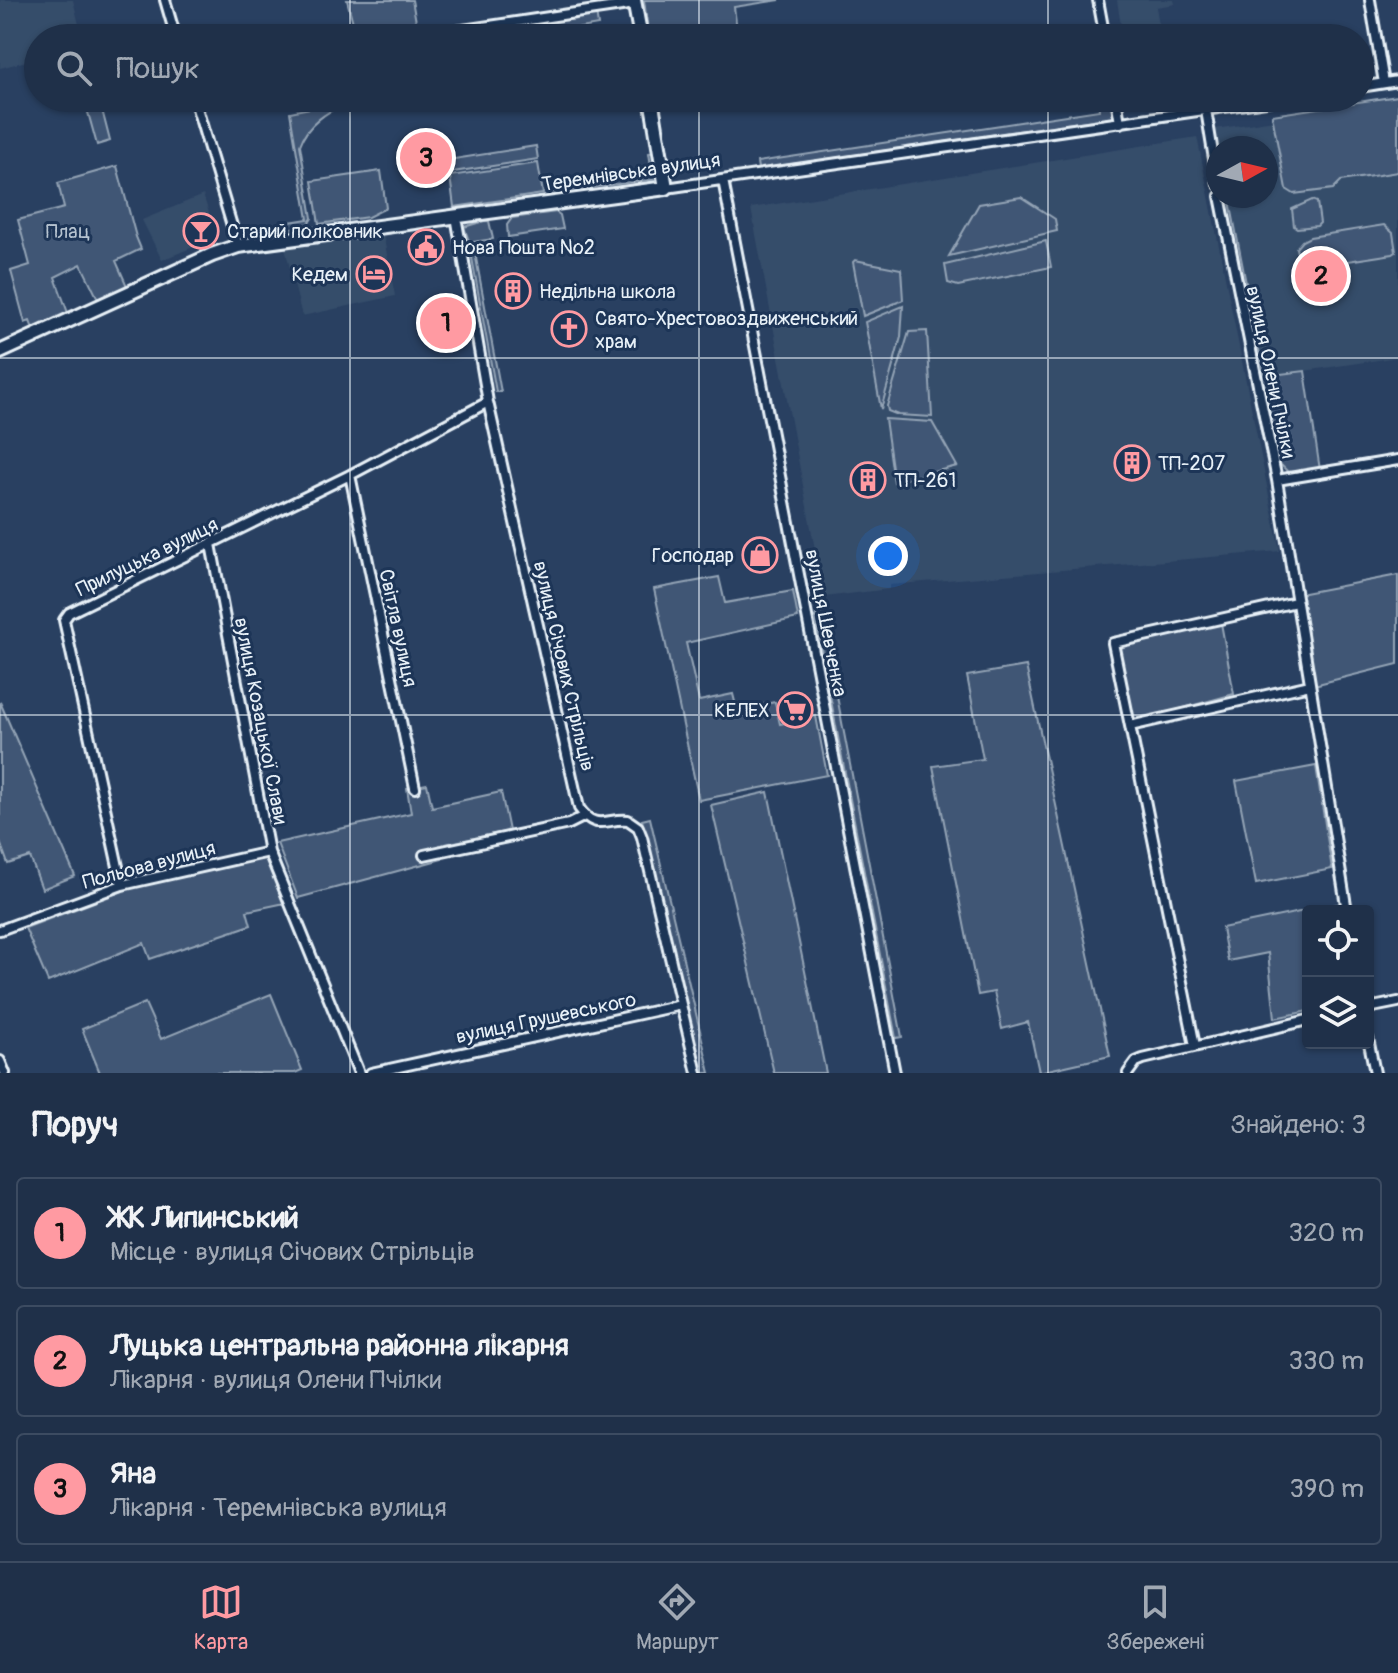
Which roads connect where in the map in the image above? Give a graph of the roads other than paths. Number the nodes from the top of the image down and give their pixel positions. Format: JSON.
{"nodes":[{"id":1,"x":165,"y":0,"type":"edge"},
{"id":2,"x":1098,"y":0,"type":"edge"},
{"id":3,"x":1370,"y":0,"type":"edge"},
{"id":4,"x":635,"y":2,"type":"edge"},
{"id":5,"x":172,"y":24,"type":"edge"},
{"id":6,"x":498,"y":24,"type":"edge"},
{"id":7,"x":639,"y":24,"type":"edge"},
{"id":8,"x":1102,"y":24,"type":"edge"},
{"id":9,"x":1398,"y":81,"type":"edge"},
{"id":10,"x":1384,"y":83,"type":"junction"},
{"id":11,"x":1374,"y":85,"type":"edge"},
{"id":12,"x":198,"y":112,"type":"edge"},
{"id":13,"x":653,"y":112,"type":"edge"},
{"id":14,"x":1118,"y":112,"type":"edge"},
{"id":15,"x":1193,"y":112,"type":"edge"},
{"id":16,"x":1206,"y":112,"type":"edge"},
{"id":17,"x":1120,"y":123,"type":"junction"},
{"id":18,"x":1210,"y":136,"type":"edge"},
{"id":19,"x":723,"y":180,"type":"junction"},
{"id":20,"x":666,"y":188,"type":"junction"},
{"id":21,"x":1222,"y":208,"type":"edge"},
{"id":22,"x":456,"y":216,"type":"junction"},
{"id":23,"x":238,"y":246,"type":"junction"},
{"id":24,"x":0,"y":352,"type":"edge"},
{"id":25,"x":488,"y":402,"type":"junction"},
{"id":26,"x":1398,"y":460,"type":"edge"},
{"id":27,"x":350,"y":475,"type":"junction"},
{"id":28,"x":1277,"y":480,"type":"junction"},
{"id":29,"x":211,"y":544,"type":"junction"},
{"id":30,"x":1296,"y":602,"type":"junction"},
{"id":31,"x":1310,"y":685,"type":"junction"},
{"id":32,"x":1130,"y":726,"type":"junction"},
{"id":33,"x":415,"y":788,"type":"dead end"},
{"id":34,"x":585,"y":816,"type":"junction"},
{"id":35,"x":269,"y":852,"type":"junction"},
{"id":36,"x":424,"y":855,"type":"dead end"},
{"id":37,"x":122,"y":885,"type":"junction"},
{"id":38,"x":1346,"y":905,"type":"edge"},
{"id":39,"x":0,"y":930,"type":"edge"},
{"id":40,"x":1398,"y":1002,"type":"edge"},
{"id":41,"x":681,"y":1005,"type":"junction"},
{"id":42,"x":1374,"y":1007,"type":"edge"},
{"id":43,"x":1302,"y":1021,"type":"edge"},
{"id":44,"x":1195,"y":1046,"type":"junction"},
{"id":45,"x":1370,"y":1049,"type":"edge"},
{"id":46,"x":0,"y":1061,"type":"edge"},
{"id":47,"x":1128,"y":1071,"type":"edge"},
{"id":48,"x":5,"y":1073,"type":"edge"},
{"id":49,"x":359,"y":1073,"type":"edge"},
{"id":50,"x":371,"y":1073,"type":"edge"},
{"id":51,"x":697,"y":1073,"type":"edge"},
{"id":52,"x":895,"y":1073,"type":"edge"},
{"id":53,"x":1375,"y":1073,"type":"edge"}],
"edges":[{"from":1,"to":5,"type":"street"},
{"from":2,"to":8,"type":"street"},
{"from":3,"to":10,"type":"street"},
{"from":4,"to":6,"type":"street"},
{"from":4,"to":7,"type":"street"},
{"from":9,"to":10,"type":"street"},
{"from":10,"to":11,"type":"street"},
{"from":12,"to":23,"type":"street"},
{"from":13,"to":20,"type":"street"},
{"from":14,"to":17,"type":"street"},
{"from":15,"to":17,"type":"street","name":"Теремнівська вулиця"},
{"from":16,"to":18,"type":"street"},
{"from":17,"to":19,"type":"street","name":"Теремнівська вулиця"},
{"from":19,"to":20,"type":"street","name":"Теремнівська вулиця"},
{"from":19,"to":52,"type":"street","name":"вулиця Шевченка"},
{"from":20,"to":22,"type":"street","name":"Теремнівська вулиця"},
{"from":21,"to":28,"type":"street","name":"вулиця Олени Пчілки"},
{"from":22,"to":23,"type":"street","name":"Теремнівська вулиця"},
{"from":22,"to":25,"type":"street","name":"вулиця Січових Стрільців"},
{"from":23,"to":24,"type":"street","name":"Теремнівська вулиця"},
{"from":25,"to":27,"type":"street","name":"Прилуцька вулиця"},
{"from":25,"to":34,"type":"street","name":"вулиця Січових Стрільців"},
{"from":26,"to":28,"type":"street","name":"вулиця Олени Пчілки"},
{"from":27,"to":29,"type":"street","name":"Прилуцька вулиця"},
{"from":27,"to":33,"type":"street","name":"Світла вулиця"},
{"from":28,"to":30,"type":"street"},
{"from":29,"to":35,"type":"street","name":"вулиця Козацької Слави"},
{"from":29,"to":37,"type":"street","name":"Прилуцька вулиця"},
{"from":30,"to":31,"type":"street"},
{"from":30,"to":32,"type":"street"},
{"from":31,"to":32,"type":"street"},
{"from":31,"to":38,"type":"street"},
{"from":32,"to":44,"type":"street"},
{"from":34,"to":36,"type":"street"},
{"from":34,"to":41,"type":"street"},
{"from":35,"to":37,"type":"street","name":"Польова вулиця"},
{"from":35,"to":49,"type":"street","name":"вулиця Козацької Слави"},
{"from":37,"to":39,"type":"street","name":"Польова вулиця"},
{"from":40,"to":42,"type":"street"},
{"from":41,"to":50,"type":"street","name":"вулиця Грушевського"},
{"from":41,"to":51,"type":"street"},
{"from":43,"to":44,"type":"street"},
{"from":44,"to":47,"type":"street"},
{"from":45,"to":53,"type":"street"},
{"from":46,"to":48,"type":"street"}]}
